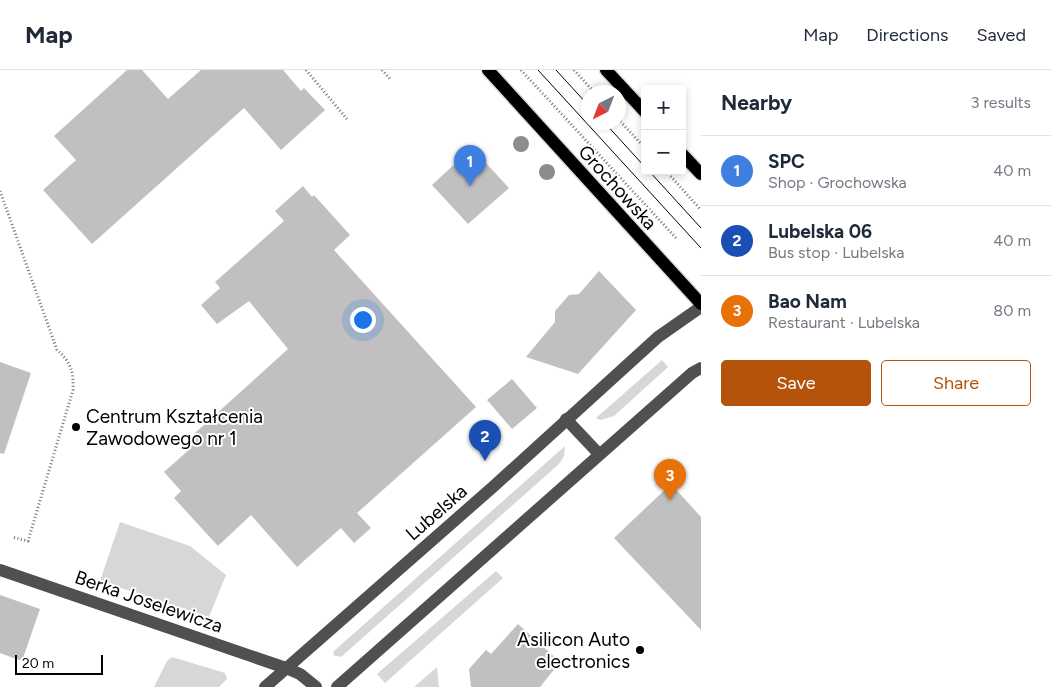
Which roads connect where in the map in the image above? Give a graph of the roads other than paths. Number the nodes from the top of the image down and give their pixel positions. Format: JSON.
{"nodes":[{"id":1,"x":488,"y":70,"type":"edge"},
{"id":2,"x":606,"y":70,"type":"edge"},
{"id":3,"x":641,"y":108,"type":"edge"},
{"id":4,"x":686,"y":158,"type":"edge"},
{"id":5,"x":701,"y":174,"type":"edge"},
{"id":6,"x":701,"y":306,"type":"edge"},
{"id":7,"x":701,"y":368,"type":"edge"},
{"id":8,"x":566,"y":419,"type":"junction"},
{"id":9,"x":599,"y":454,"type":"junction"},
{"id":10,"x":0,"y":570,"type":"edge"},
{"id":11,"x":286,"y":668,"type":"junction"},
{"id":12,"x":265,"y":687,"type":"edge"},
{"id":13,"x":316,"y":687,"type":"edge"},
{"id":14,"x":337,"y":687,"type":"edge"}],
"edges":[{"from":1,"to":6,"type":"main road","name":"Grochowska"},
{"from":2,"to":3,"type":"main road"},
{"from":4,"to":5,"type":"main road"},
{"from":6,"to":8,"type":"street","name":"Lubelska"},
{"from":7,"to":9,"type":"street"},
{"from":8,"to":9,"type":"street"},
{"from":8,"to":11,"type":"street","name":"Lubelska"},
{"from":9,"to":14,"type":"street"},
{"from":10,"to":11,"type":"street","name":"Berka Joselewicza"},
{"from":11,"to":12,"type":"street","name":"Lubelska"},
{"from":11,"to":13,"type":"street","name":"Berka Joselewicza"}]}
